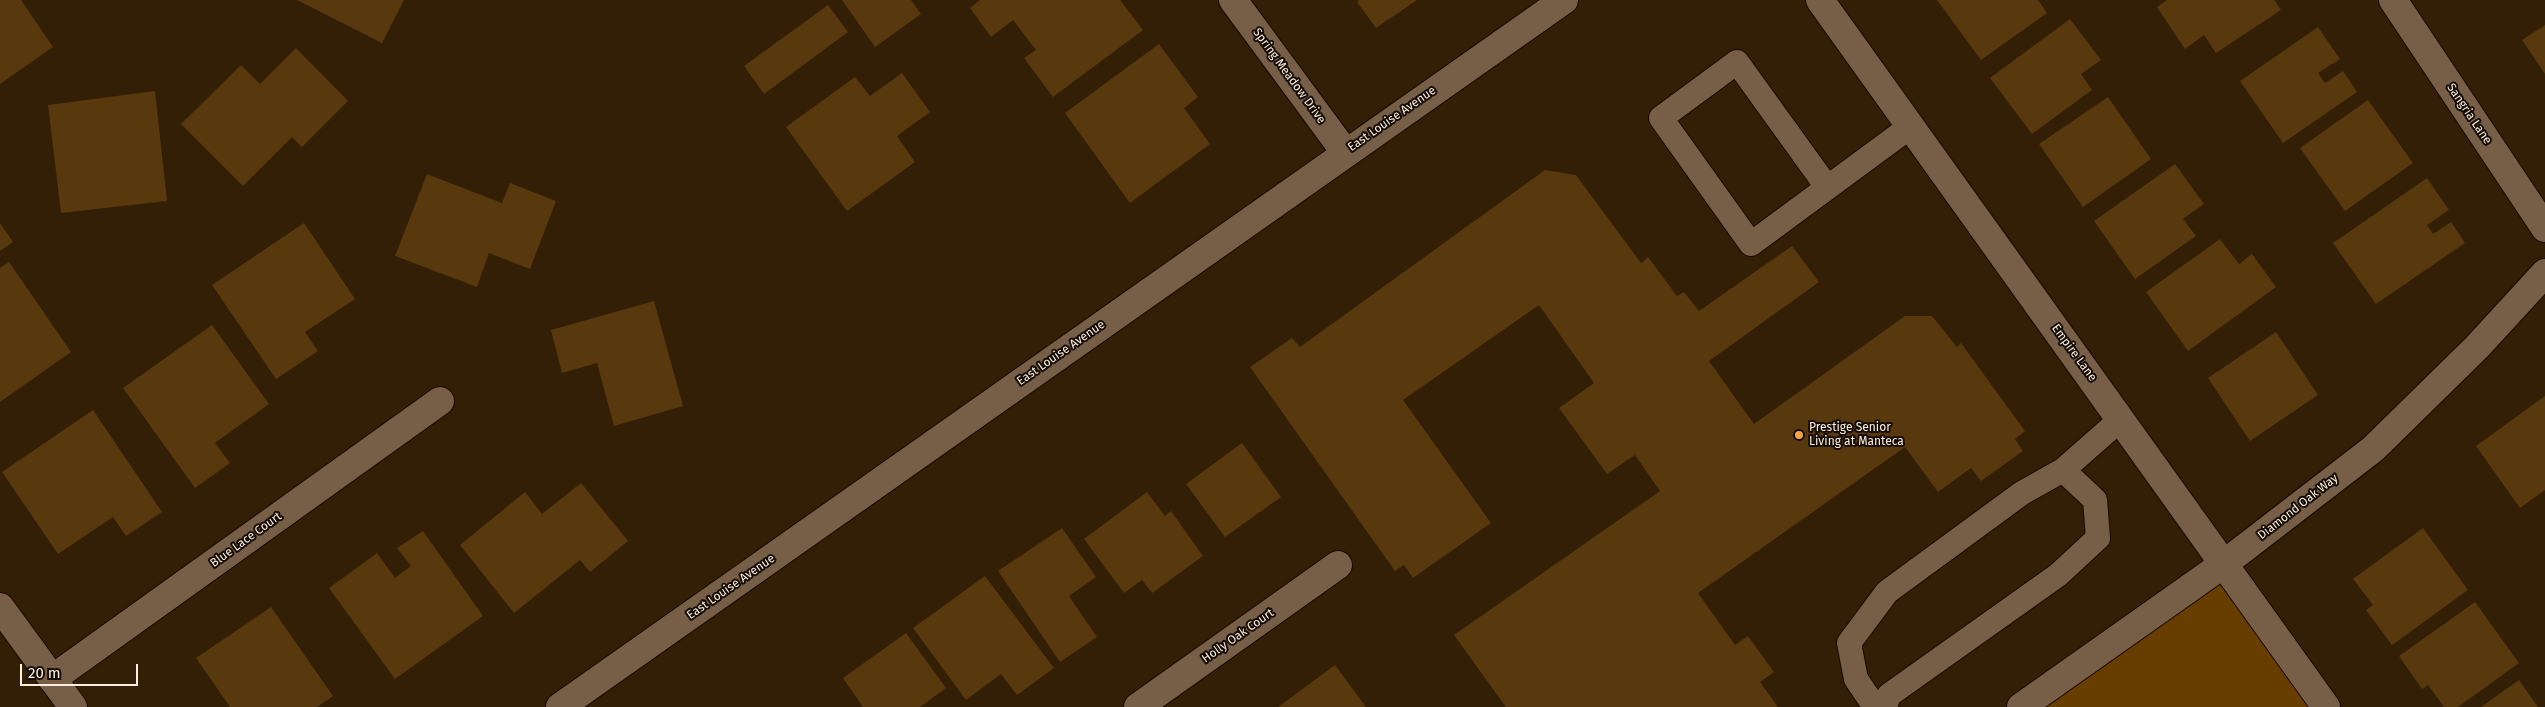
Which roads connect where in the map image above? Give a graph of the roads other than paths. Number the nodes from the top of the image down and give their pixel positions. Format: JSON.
{"nodes":[{"id":1,"x":1233,"y":0,"type":"edge"},
{"id":2,"x":1564,"y":0,"type":"edge"},
{"id":3,"x":1820,"y":0,"type":"edge"},
{"id":4,"x":2394,"y":0,"type":"edge"},
{"id":5,"x":1911,"y":126,"type":"junction"},
{"id":6,"x":1345,"y":152,"type":"junction"},
{"id":7,"x":1827,"y":187,"type":"junction"},
{"id":8,"x":2545,"y":228,"type":"edge"},
{"id":9,"x":2545,"y":273,"type":"edge"},
{"id":10,"x":440,"y":402,"type":"dead end"},
{"id":11,"x":2121,"y":418,"type":"junction"},
{"id":12,"x":2063,"y":470,"type":"junction"},
{"id":13,"x":2225,"y":563,"type":"junction"},
{"id":14,"x":1338,"y":565,"type":"dead end"},
{"id":15,"x":0,"y":607,"type":"edge"},
{"id":16,"x":52,"y":679,"type":"junction"},
{"id":17,"x":1146,"y":705,"type":"edge"},
{"id":18,"x":73,"y":707,"type":"edge"},
{"id":19,"x":560,"y":707,"type":"edge"},
{"id":20,"x":1875,"y":707,"type":"edge"},
{"id":21,"x":1885,"y":707,"type":"edge"},
{"id":22,"x":2021,"y":707,"type":"edge"},
{"id":23,"x":2326,"y":707,"type":"edge"}],
"edges":[{"from":1,"to":6,"type":"street","name":"Spring Meadow Drive"},
{"from":2,"to":6,"type":"street","name":"East Louise Avenue"},
{"from":3,"to":5,"type":"street","name":"Empire Lane"},
{"from":4,"to":8,"type":"street","name":"Sangria Lane"},
{"from":5,"to":7,"type":"lane"},
{"from":5,"to":11,"type":"street","name":"Empire Lane"},
{"from":6,"to":19,"type":"street","name":"East Louise Avenue"},
{"from":7,"to":7,"type":"lane"},
{"from":9,"to":13,"type":"street","name":"Diamond Oak Way"},
{"from":10,"to":16,"type":"street","name":"Blue Lace Court"},
{"from":11,"to":12,"type":"lane"},
{"from":11,"to":13,"type":"street","name":"Empire Lane"},
{"from":12,"to":20,"type":"lane"},
{"from":12,"to":21,"type":"lane"},
{"from":13,"to":22,"type":"street","name":"Diamond Oak Way"},
{"from":13,"to":23,"type":"street","name":"Empire Lane"},
{"from":14,"to":17,"type":"street","name":"Holly Oak Court"},
{"from":15,"to":16,"type":"street"},
{"from":16,"to":18,"type":"street"}]}
